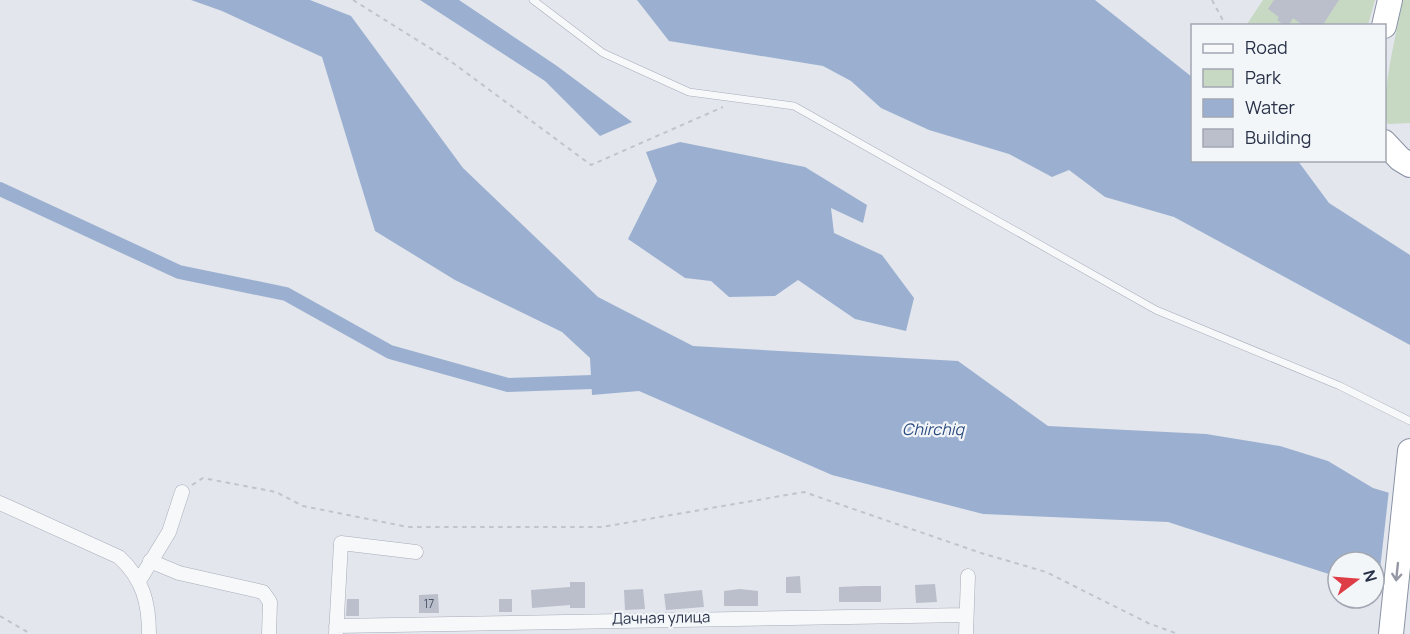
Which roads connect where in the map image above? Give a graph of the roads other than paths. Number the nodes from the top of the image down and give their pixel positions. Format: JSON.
{"nodes":[{"id":1,"x":533,"y":0,"type":"edge"},
{"id":2,"x":1390,"y":0,"type":"edge"},
{"id":3,"x":1384,"y":24,"type":"edge"},
{"id":4,"x":1386,"y":144,"type":"edge"},
{"id":5,"x":1410,"y":165,"type":"edge"},
{"id":6,"x":1410,"y":421,"type":"edge"},
{"id":7,"x":1410,"y":451,"type":"edge"},
{"id":8,"x":182,"y":492,"type":"road end"},
{"id":9,"x":0,"y":503,"type":"edge"},
{"id":10,"x":416,"y":552,"type":"dead end"},
{"id":11,"x":150,"y":561,"type":"junction"},
{"id":12,"x":968,"y":576,"type":"dead end"},
{"id":13,"x":139,"y":581,"type":"junction"},
{"id":14,"x":966,"y":615,"type":"junction"},
{"id":15,"x":336,"y":630,"type":"edge"},
{"id":16,"x":149,"y":634,"type":"edge"},
{"id":17,"x":269,"y":634,"type":"edge"},
{"id":18,"x":966,"y":634,"type":"edge"},
{"id":19,"x":1390,"y":634,"type":"edge"}],
"edges":[{"from":1,"to":6,"type":"lane"},
{"from":2,"to":3,"type":"highway"},
{"from":4,"to":5,"type":"highway"},
{"from":7,"to":19,"type":"highway","one_way":true},
{"from":8,"to":11,"type":"street"},
{"from":9,"to":13,"type":"street"},
{"from":10,"to":15,"type":"street"},
{"from":11,"to":13,"type":"street"},
{"from":11,"to":17,"type":"street"},
{"from":12,"to":14,"type":"street"},
{"from":13,"to":16,"type":"street"},
{"from":14,"to":15,"type":"street","name":"Дачная улица"},
{"from":14,"to":18,"type":"street"}]}
